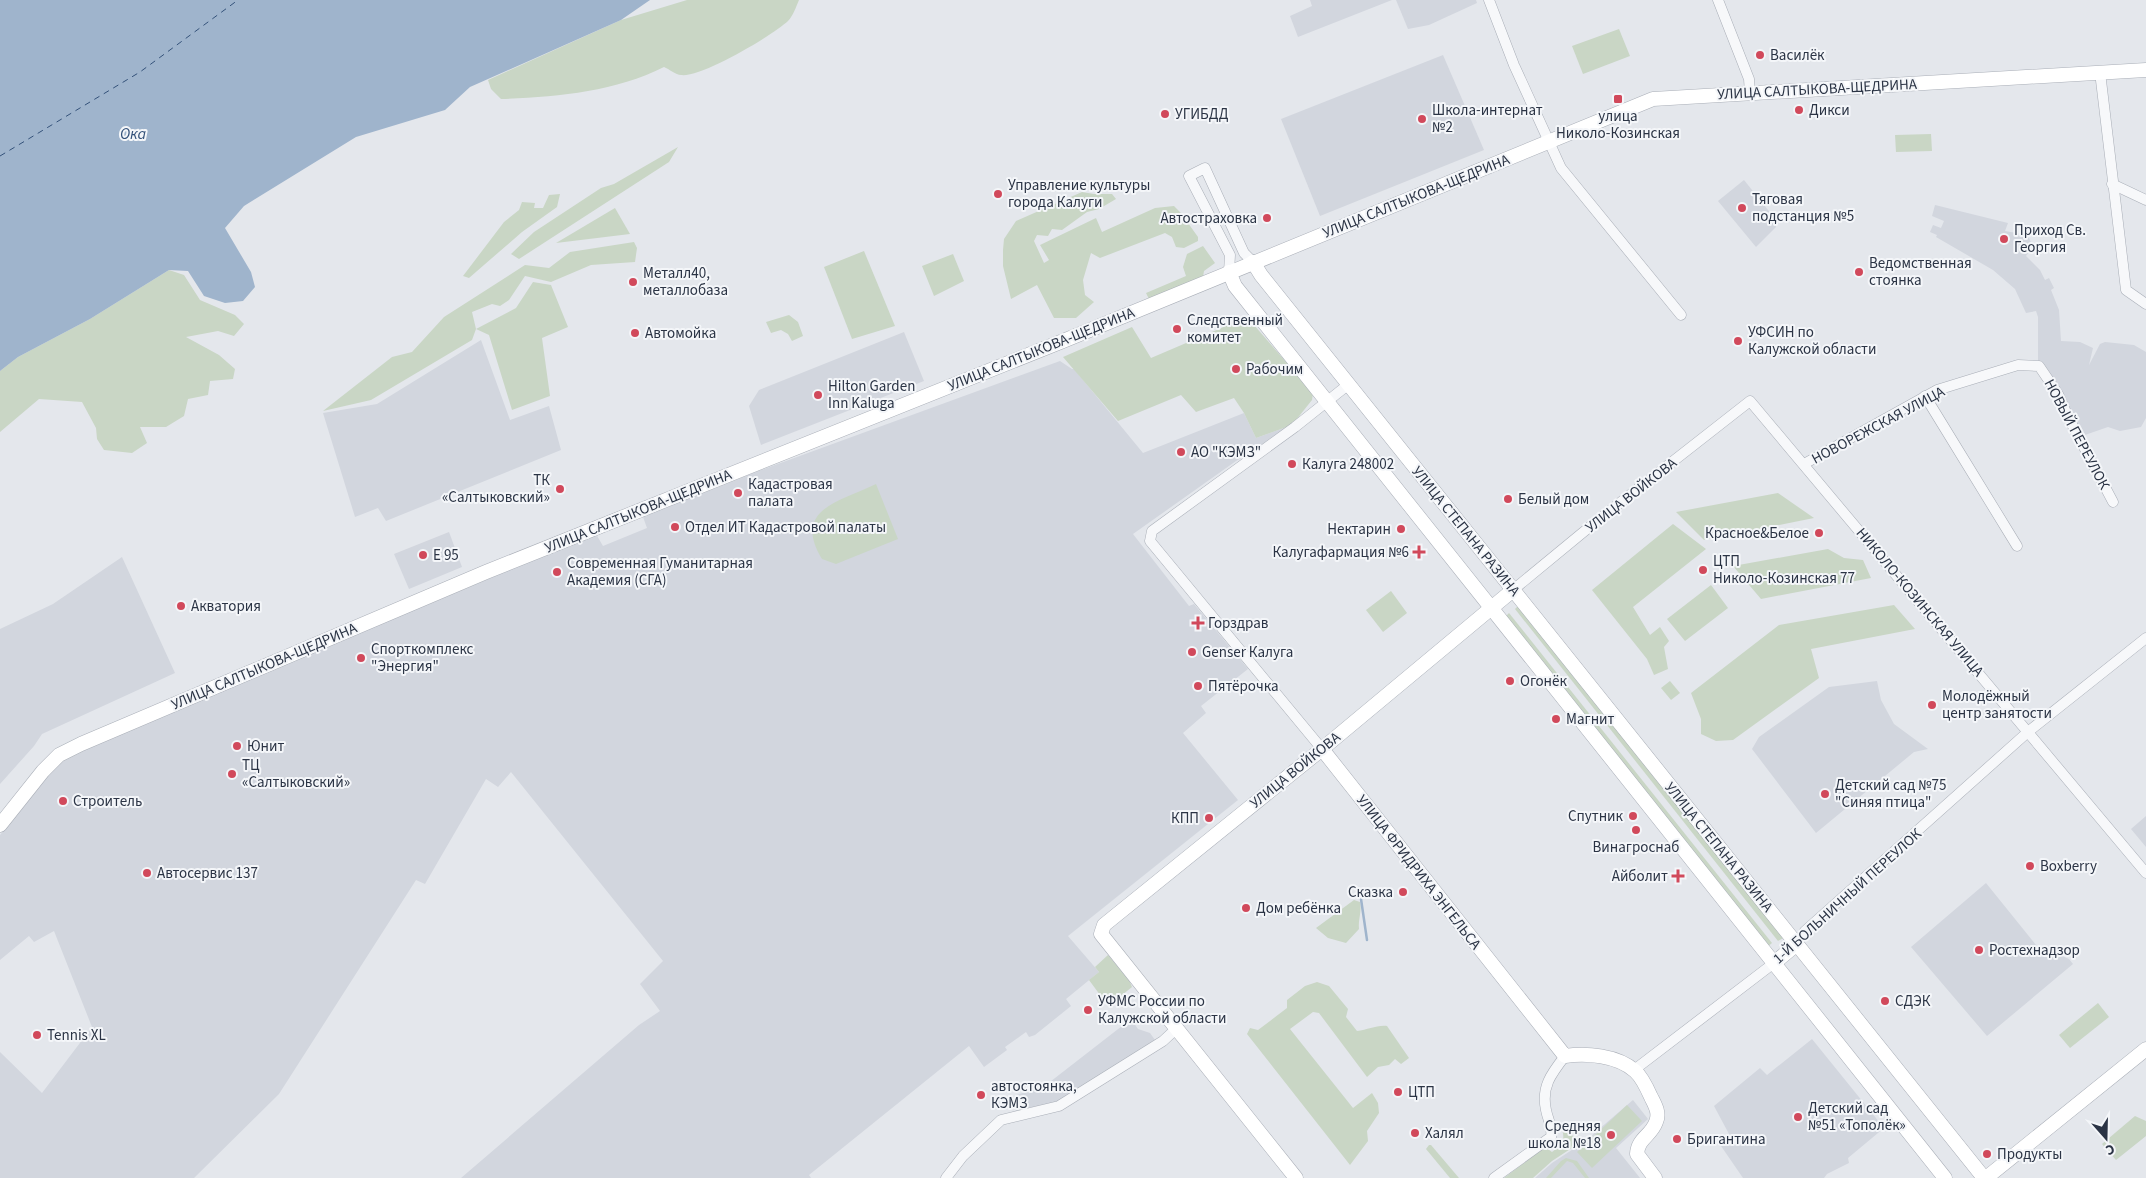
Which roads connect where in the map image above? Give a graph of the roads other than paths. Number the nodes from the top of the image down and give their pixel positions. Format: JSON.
{"nodes":[{"id":1,"x":1489,"y":0,"type":"edge"},
{"id":2,"x":1718,"y":0,"type":"edge"},
{"id":3,"x":2146,"y":70,"type":"edge"},
{"id":4,"x":2100,"y":72,"type":"junction"},
{"id":5,"x":1750,"y":93,"type":"junction"},
{"id":6,"x":1548,"y":142,"type":"junction"},
{"id":7,"x":2112,"y":184,"type":"junction"},
{"id":8,"x":2146,"y":200,"type":"edge"},
{"id":9,"x":1253,"y":262,"type":"junction"},
{"id":10,"x":1229,"y":272,"type":"junction"},
{"id":11,"x":2146,"y":304,"type":"edge"},
{"id":12,"x":1681,"y":315,"type":"dead end"},
{"id":13,"x":2039,"y":366,"type":"joint"},
{"id":14,"x":1348,"y":384,"type":"junction"},
{"id":15,"x":1925,"y":396,"type":"junction"},
{"id":16,"x":1750,"y":401,"type":"joint"},
{"id":17,"x":1327,"y":402,"type":"junction"},
{"id":18,"x":1804,"y":464,"type":"junction"},
{"id":19,"x":2114,"y":502,"type":"dead end"},
{"id":20,"x":2017,"y":546,"type":"dead end"},
{"id":21,"x":1513,"y":590,"type":"junction"},
{"id":22,"x":1491,"y":608,"type":"junction"},
{"id":23,"x":2146,"y":638,"type":"edge"},
{"id":24,"x":2029,"y":731,"type":"junction"},
{"id":25,"x":1322,"y":748,"type":"junction"},
{"id":26,"x":0,"y":825,"type":"edge"},
{"id":27,"x":2146,"y":873,"type":"edge"},
{"id":28,"x":1798,"y":944,"type":"junction"},
{"id":29,"x":1774,"y":963,"type":"junction"},
{"id":30,"x":1177,"y":1028,"type":"junction"},
{"id":31,"x":2146,"y":1049,"type":"edge"},
{"id":32,"x":1565,"y":1056,"type":"junction"},
{"id":33,"x":1634,"y":1070,"type":"junction"},
{"id":34,"x":946,"y":1178,"type":"edge"},
{"id":35,"x":1296,"y":1178,"type":"edge"},
{"id":36,"x":1494,"y":1178,"type":"edge"},
{"id":37,"x":1655,"y":1178,"type":"edge"},
{"id":38,"x":1945,"y":1178,"type":"edge"},
{"id":39,"x":1985,"y":1178,"type":"edge"}],
"edges":[{"from":1,"to":6,"type":"street"},
{"from":2,"to":5,"type":"street"},
{"from":3,"to":4,"type":"main road","name":"УЛИЦА САЛТЫКОВА-ЩЕДРИНА"},
{"from":4,"to":5,"type":"main road","name":"УЛИЦА САЛТЫКОВА-ЩЕДРИНА"},
{"from":4,"to":7,"type":"street"},
{"from":5,"to":6,"type":"main road","name":"УЛИЦА САЛТЫКОВА-ЩЕДРИНА"},
{"from":6,"to":9,"type":"main road","name":"УЛИЦА САЛТЫКОВА-ЩЕДРИНА"},
{"from":6,"to":12,"type":"street"},
{"from":7,"to":8,"type":"street"},
{"from":7,"to":11,"type":"street"},
{"from":9,"to":10,"type":"main road","name":"УЛИЦА САЛТЫКОВА-ЩЕДРИНА"},
{"from":9,"to":10,"type":"street","name":"УЛИЦА СТЕПАНА РАЗИНА"},
{"from":9,"to":14,"type":"main road","name":"УЛИЦА СТЕПАНА РАЗИНА"},
{"from":10,"to":17,"type":"main road","name":"УЛИЦА СТЕПАНА РАЗИНА"},
{"from":10,"to":26,"type":"main road","name":"УЛИЦА САЛТЫКОВА-ЩЕДРИНА"},
{"from":13,"to":15,"type":"street","name":"НОВОРЕЖСКАЯ УЛИЦА"},
{"from":13,"to":19,"type":"street","name":"НОВЫЙ ПЕРЕУЛОК"},
{"from":14,"to":17,"type":"street"},
{"from":14,"to":21,"type":"main road","name":"УЛИЦА СТЕПАНА РАЗИНА"},
{"from":15,"to":18,"type":"street","name":"НОВОРЕЖСКАЯ УЛИЦА"},
{"from":15,"to":20,"type":"street"},
{"from":16,"to":18,"type":"street","name":"НИКОЛО-КОЗИНСКАЯ УЛИЦА"},
{"from":16,"to":21,"type":"street","name":"УЛИЦА ВОЙКОВА"},
{"from":17,"to":22,"type":"main road","name":"УЛИЦА СТЕПАНА РАЗИНА"},
{"from":17,"to":25,"type":"street","name":"УЛИЦА ФРИДРИХА ЭНГЕЛЬСА"},
{"from":18,"to":24,"type":"street","name":"НИКОЛО-КОЗИНСКАЯ УЛИЦА"},
{"from":21,"to":22,"type":"main road","name":"УЛИЦА ВОЙКОВА"},
{"from":21,"to":28,"type":"main road","name":"УЛИЦА СТЕПАНА РАЗИНА"},
{"from":22,"to":25,"type":"main road","name":"УЛИЦА ВОЙКОВА"},
{"from":22,"to":29,"type":"main road","name":"УЛИЦА СТЕПАНА РАЗИНА"},
{"from":23,"to":24,"type":"street","name":"1-Й БОЛЬНИЧНЫЙ ПЕРЕУЛОК"},
{"from":24,"to":27,"type":"street","name":"НИКОЛО-КОЗИНСКАЯ УЛИЦА"},
{"from":24,"to":28,"type":"street","name":"1-Й БОЛЬНИЧНЫЙ ПЕРЕУЛОК"},
{"from":25,"to":30,"type":"main road","name":"УЛИЦА ВОЙКОВА"},
{"from":25,"to":32,"type":"main road","name":"УЛИЦА ФРИДРИХА ЭНГЕЛЬСА"},
{"from":28,"to":29,"type":"main road","name":"1-Й БОЛЬНИЧНЫЙ ПЕРЕУЛОК"},
{"from":28,"to":39,"type":"main road","name":"УЛИЦА СТЕПАНА РАЗИНА"},
{"from":29,"to":33,"type":"street","name":"1-Й БОЛЬНИЧНЫЙ ПЕРЕУЛОК"},
{"from":29,"to":38,"type":"main road","name":"УЛИЦА СТЕПАНА РАЗИНА"},
{"from":30,"to":34,"type":"street"},
{"from":30,"to":35,"type":"main road"},
{"from":31,"to":39,"type":"main road"},
{"from":32,"to":33,"type":"main road"},
{"from":32,"to":36,"type":"street"},
{"from":33,"to":37,"type":"main road"}]}
